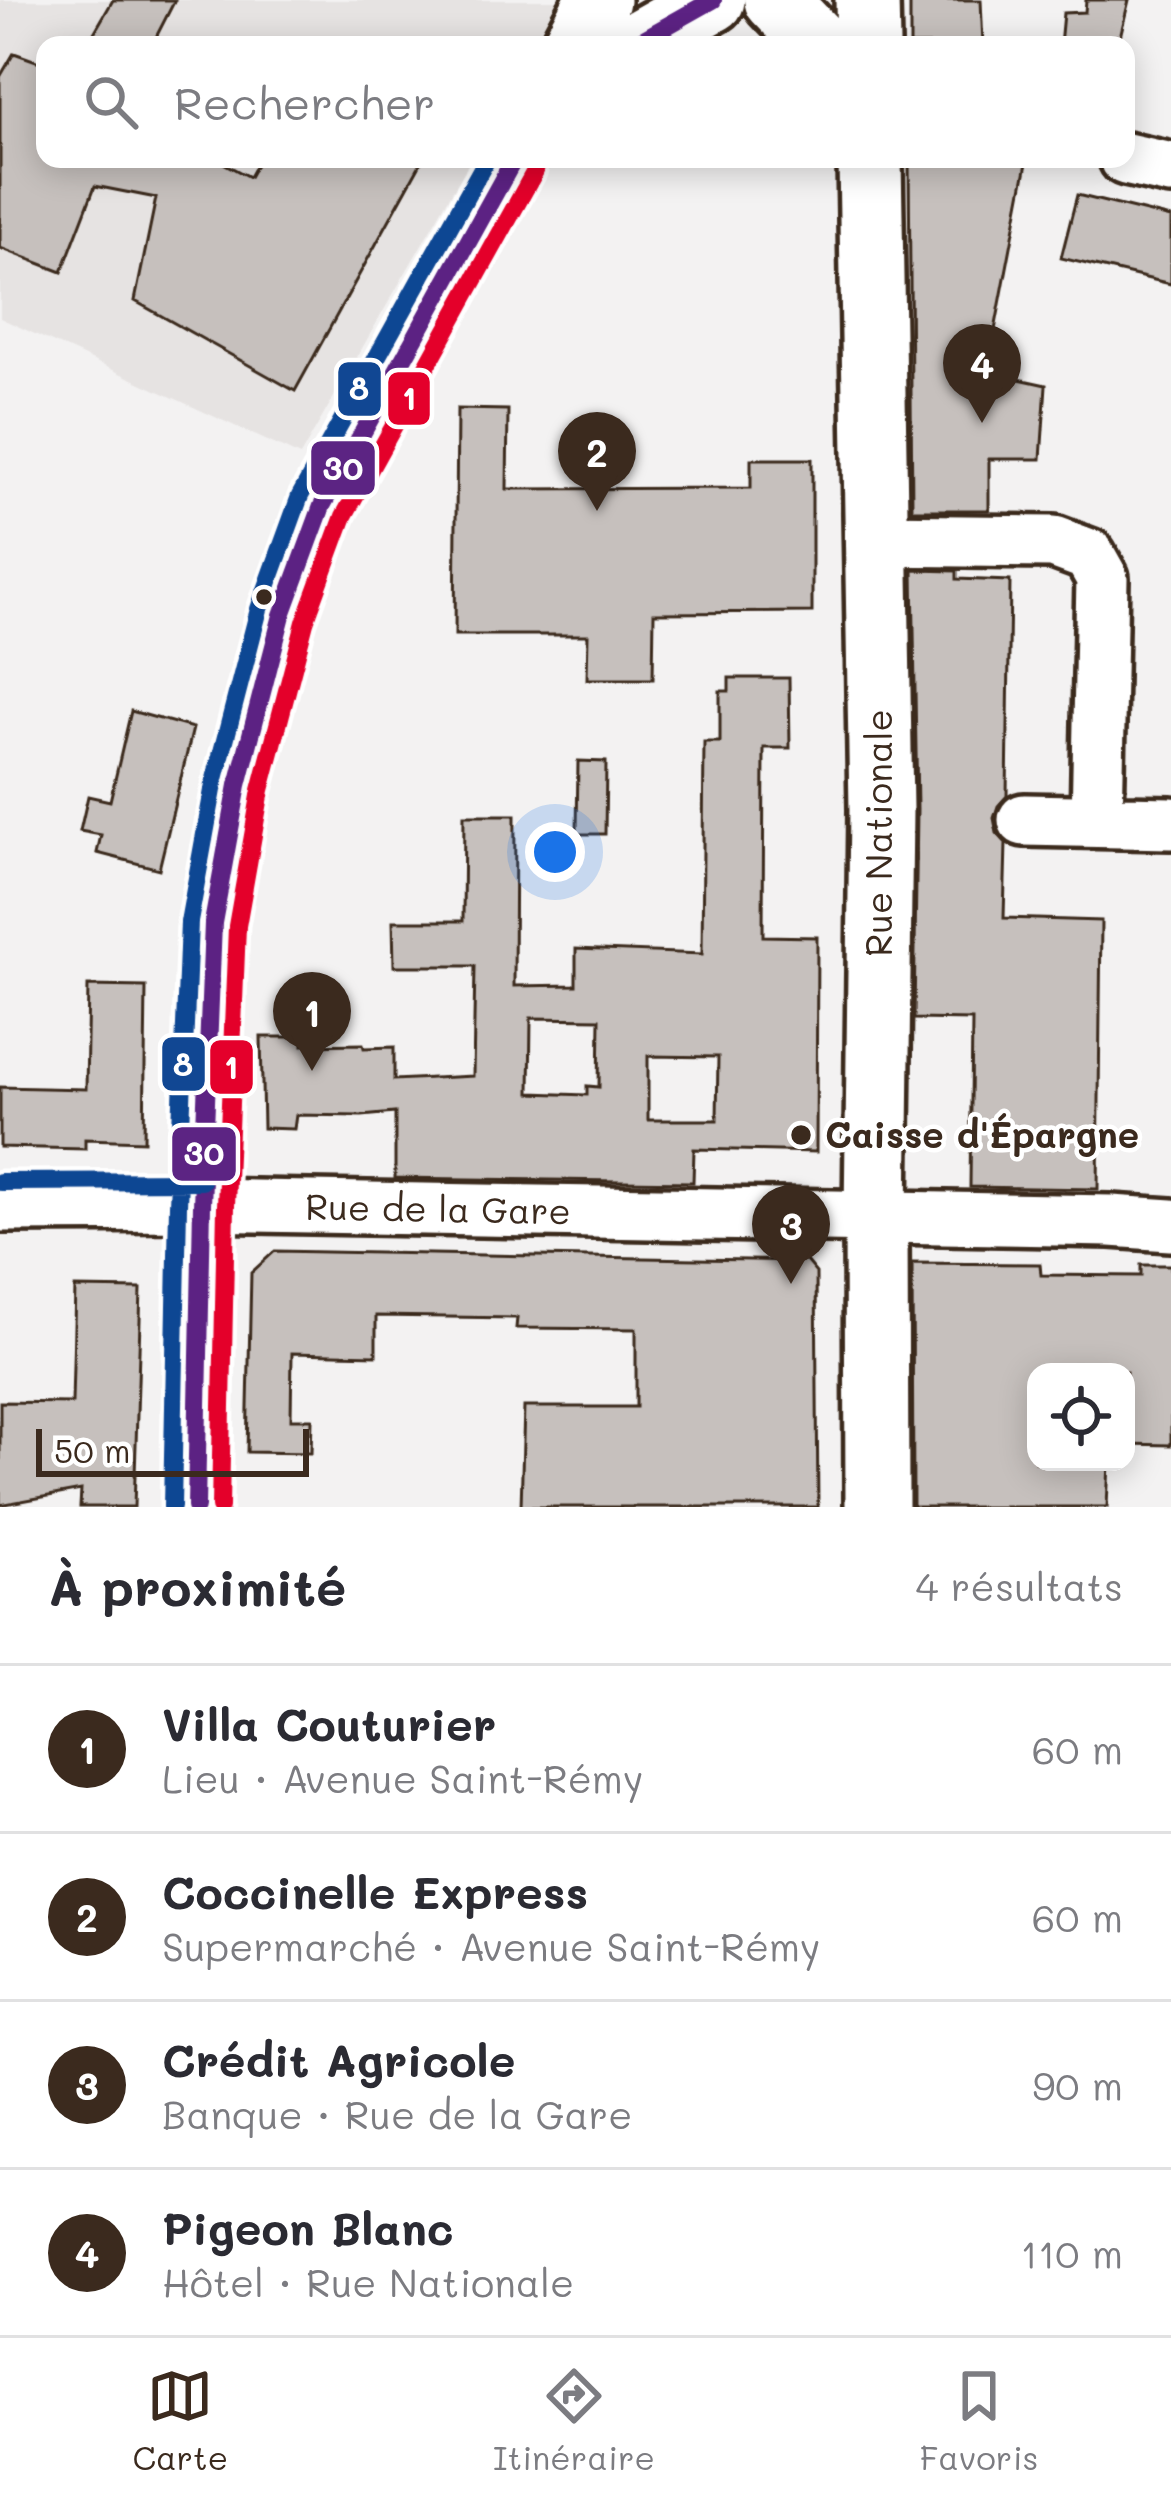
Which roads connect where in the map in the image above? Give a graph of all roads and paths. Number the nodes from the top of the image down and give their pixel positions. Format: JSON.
{"nodes":[{"id":1,"x":598,"y":0,"type":"edge"},
{"id":2,"x":713,"y":0,"type":"edge"},
{"id":3,"x":776,"y":0,"type":"edge"},
{"id":4,"x":867,"y":0,"type":"edge"},
{"id":5,"x":579,"y":36,"type":"edge"},
{"id":6,"x":649,"y":36,"type":"edge"},
{"id":7,"x":810,"y":36,"type":"edge"},
{"id":8,"x":868,"y":36,"type":"edge"},
{"id":9,"x":1135,"y":161,"type":"edge"},
{"id":10,"x":509,"y":168,"type":"edge"},
{"id":11,"x":870,"y":168,"type":"edge"},
{"id":12,"x":1171,"y":169,"type":"edge"},
{"id":13,"x":877,"y":540,"type":"junction"},
{"id":14,"x":1024,"y":820,"type":"dead end"},
{"id":15,"x":1096,"y":821,"type":"junction"},
{"id":16,"x":1171,"y":823,"type":"edge"},
{"id":17,"x":202,"y":1205,"type":"junction"},
{"id":18,"x":0,"y":1206,"type":"edge"},
{"id":19,"x":876,"y":1217,"type":"junction"},
{"id":20,"x":1171,"y":1225,"type":"edge"},
{"id":21,"x":196,"y":1507,"type":"edge"},
{"id":22,"x":878,"y":1507,"type":"edge"}],
"edges":[{"from":1,"to":5,"type":"main road"},
{"from":2,"to":6,"type":"main road"},
{"from":3,"to":7,"type":"main road"},
{"from":4,"to":8,"type":"main road"},
{"from":9,"to":12,"type":"street"},
{"from":10,"to":17,"type":"main road"},
{"from":11,"to":13,"type":"main road","name":"Rue Nationale"},
{"from":13,"to":15,"type":"street"},
{"from":13,"to":19,"type":"main road","name":"Rue Nationale"},
{"from":14,"to":15,"type":"street"},
{"from":15,"to":16,"type":"street"},
{"from":17,"to":18,"type":"street","name":"Rue de la Gare"},
{"from":17,"to":19,"type":"street","name":"Rue de la Gare"},
{"from":17,"to":21,"type":"main road"},
{"from":19,"to":20,"type":"street","name":"Rue de la Gare"},
{"from":19,"to":22,"type":"main road","name":"Rue Nationale"}]}
